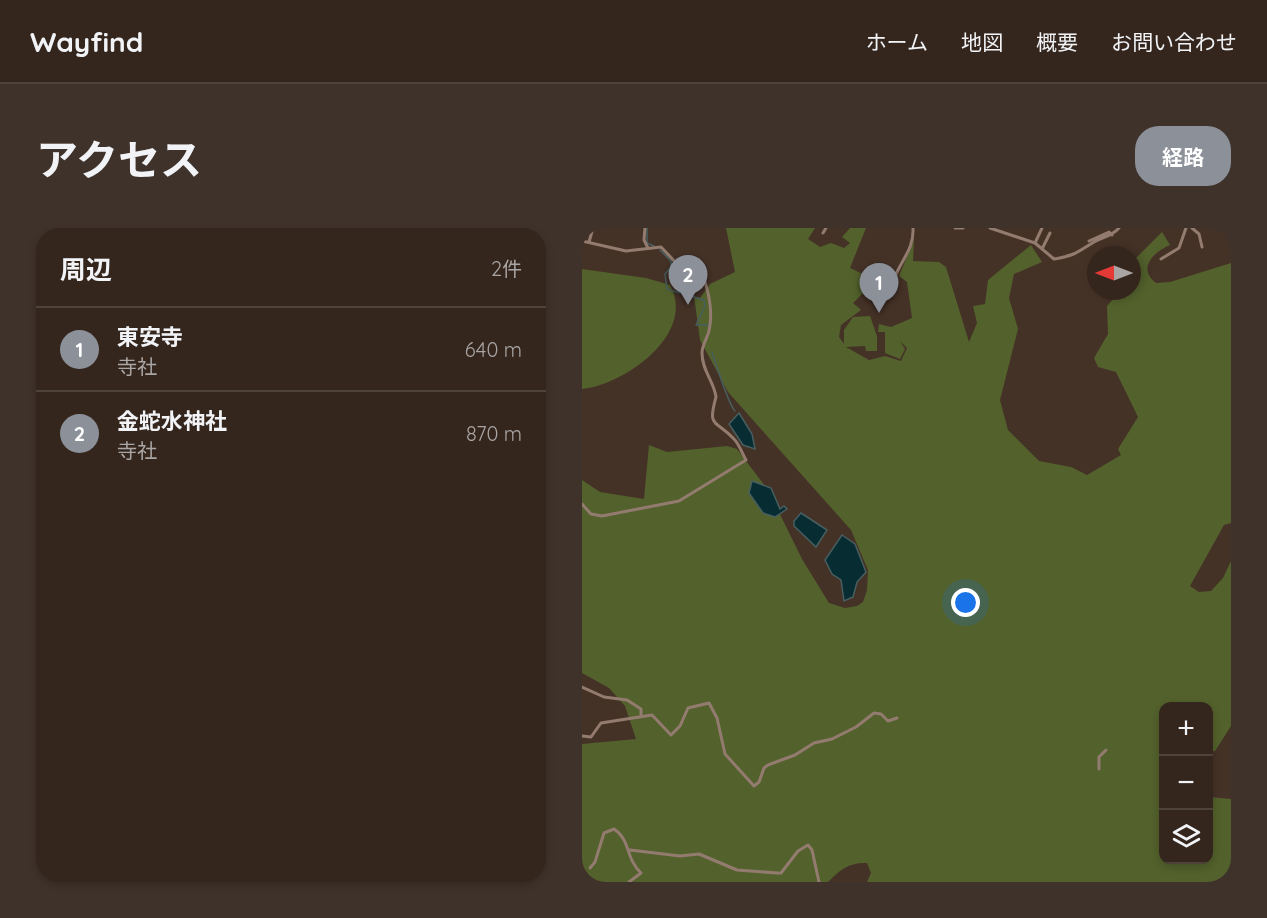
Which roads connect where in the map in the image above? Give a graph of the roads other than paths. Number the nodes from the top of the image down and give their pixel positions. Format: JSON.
{"nodes":[{"id":1,"x":593,"y":228,"type":"edge"},
{"id":2,"x":645,"y":228,"type":"edge"},
{"id":3,"x":826,"y":228,"type":"edge"},
{"id":4,"x":913,"y":228,"type":"edge"},
{"id":5,"x":955,"y":228,"type":"edge"},
{"id":6,"x":963,"y":228,"type":"edge"},
{"id":7,"x":990,"y":228,"type":"edge"},
{"id":8,"x":1042,"y":228,"type":"edge"},
{"id":9,"x":1106,"y":228,"type":"edge"},
{"id":10,"x":1119,"y":228,"type":"edge"},
{"id":11,"x":1186,"y":228,"type":"edge"},
{"id":12,"x":1192,"y":228,"type":"edge"},
{"id":13,"x":823,"y":232,"type":"dead end"},
{"id":14,"x":1050,"y":233,"type":"dead end"},
{"id":15,"x":1111,"y":234,"type":"junction"},
{"id":16,"x":1089,"y":241,"type":"dead end"},
{"id":17,"x":582,"y":242,"type":"edge"},
{"id":18,"x":589,"y":242,"type":"junction"},
{"id":19,"x":1035,"y":243,"type":"junction"},
{"id":20,"x":1202,"y":247,"type":"dead end"},
{"id":21,"x":648,"y":248,"type":"junction"},
{"id":22,"x":1042,"y":249,"type":"junction"},
{"id":23,"x":1161,"y":259,"type":"dead end"},
{"id":24,"x":881,"y":304,"type":"dead end"},
{"id":25,"x":582,"y":504,"type":"edge"},
{"id":26,"x":582,"y":687,"type":"edge"},
{"id":27,"x":641,"y":715,"type":"junction"},
{"id":28,"x":897,"y":718,"type":"dead end"},
{"id":29,"x":582,"y":736,"type":"edge"},
{"id":30,"x":1106,"y":750,"type":"dead end"},
{"id":31,"x":1099,"y":770,"type":"dead end"},
{"id":32,"x":630,"y":850,"type":"junction"},
{"id":33,"x":590,"y":868,"type":"dead end"},
{"id":34,"x":629,"y":882,"type":"edge"},
{"id":35,"x":819,"y":882,"type":"edge"}],
"edges":[{"from":1,"to":18,"type":"street"},
{"from":2,"to":21,"type":"street"},
{"from":3,"to":13,"type":"street"},
{"from":4,"to":24,"type":"street"},
{"from":5,"to":6,"type":"street"},
{"from":7,"to":19,"type":"street"},
{"from":8,"to":19,"type":"street"},
{"from":9,"to":15,"type":"street"},
{"from":10,"to":15,"type":"street"},
{"from":11,"to":23,"type":"street"},
{"from":12,"to":20,"type":"street"},
{"from":14,"to":22,"type":"street"},
{"from":15,"to":16,"type":"street"},
{"from":15,"to":22,"type":"street"},
{"from":17,"to":18,"type":"street"},
{"from":18,"to":21,"type":"street"},
{"from":19,"to":22,"type":"street"},
{"from":21,"to":25,"type":"street"},
{"from":26,"to":27,"type":"street"},
{"from":27,"to":28,"type":"street"},
{"from":27,"to":29,"type":"street"},
{"from":30,"to":31,"type":"street"},
{"from":32,"to":33,"type":"street"},
{"from":32,"to":34,"type":"street"},
{"from":32,"to":35,"type":"street"}]}
